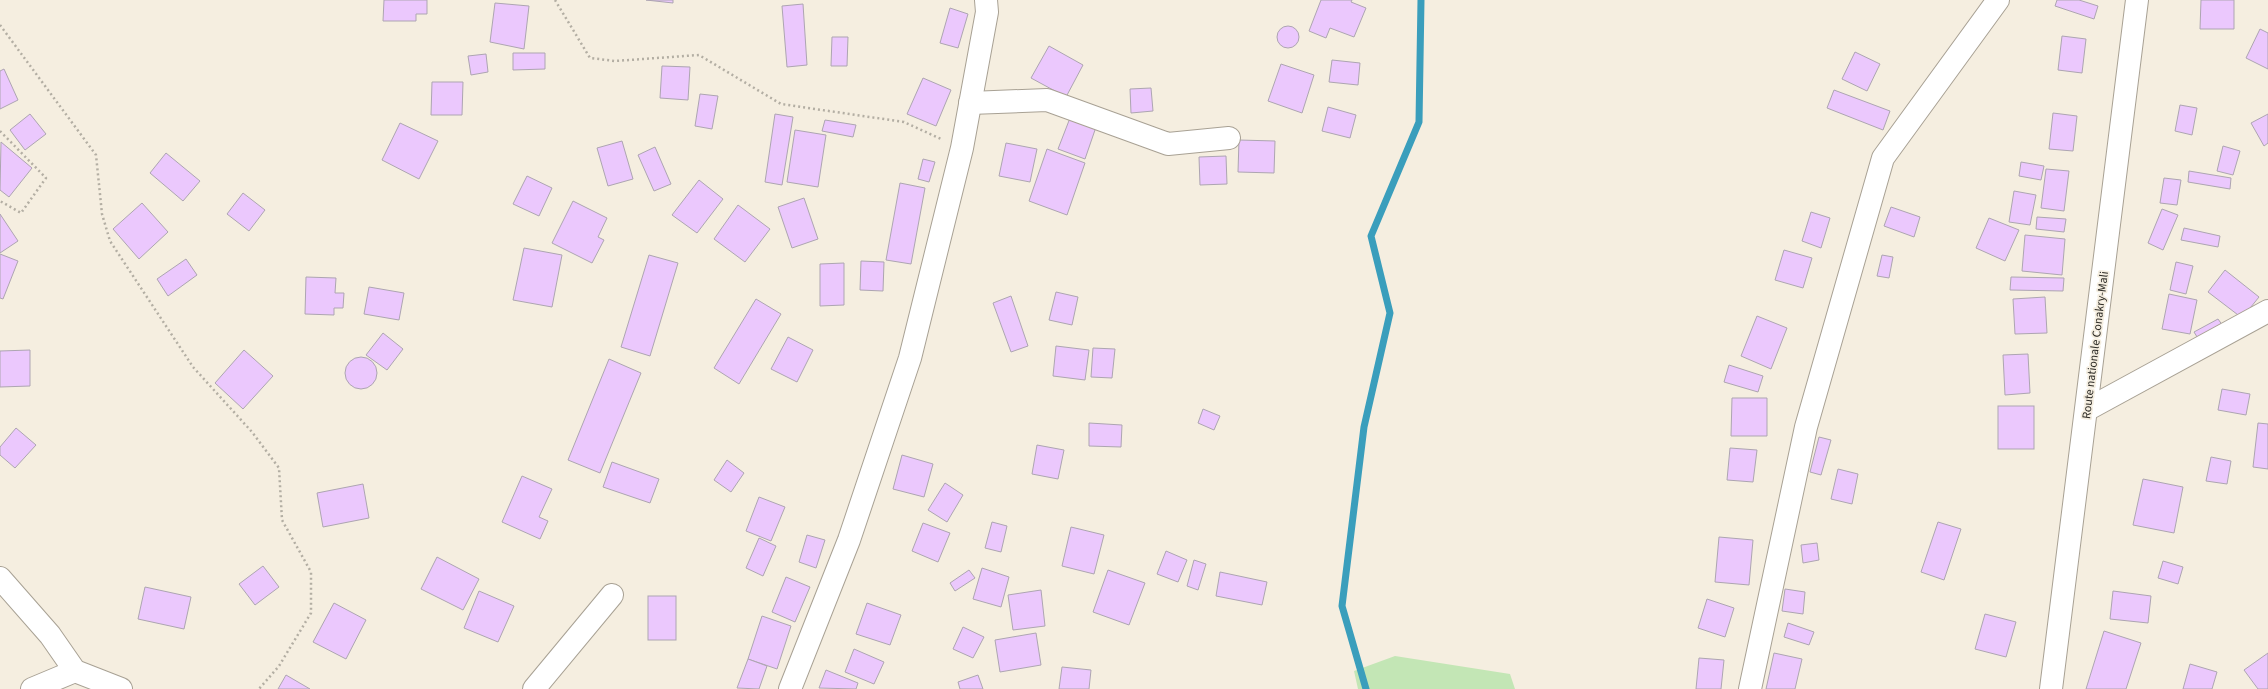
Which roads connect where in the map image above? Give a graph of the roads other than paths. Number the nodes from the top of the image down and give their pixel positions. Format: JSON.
{"nodes":[{"id":1,"x":986,"y":0,"type":"edge"},
{"id":2,"x":1998,"y":0,"type":"edge"},
{"id":3,"x":2137,"y":0,"type":"edge"},
{"id":4,"x":970,"y":103,"type":"junction"},
{"id":5,"x":1229,"y":138,"type":"dead end"},
{"id":6,"x":2268,"y":311,"type":"edge"},
{"id":7,"x":2088,"y":409,"type":"junction"},
{"id":8,"x":0,"y":578,"type":"edge"},
{"id":9,"x":612,"y":595,"type":"dead end"},
{"id":10,"x":75,"y":671,"type":"junction"},
{"id":11,"x":32,"y":689,"type":"edge"},
{"id":12,"x":121,"y":689,"type":"edge"},
{"id":13,"x":534,"y":689,"type":"edge"},
{"id":14,"x":790,"y":689,"type":"edge"},
{"id":15,"x":1750,"y":689,"type":"edge"},
{"id":16,"x":2051,"y":689,"type":"edge"}],
"edges":[{"from":1,"to":4,"type":"main road"},
{"from":2,"to":15,"type":"main road"},
{"from":3,"to":7,"type":"main road","name":"Route nationale Conakry-Mali"},
{"from":4,"to":5,"type":"main road"},
{"from":4,"to":14,"type":"main road"},
{"from":6,"to":7,"type":"main road"},
{"from":7,"to":16,"type":"main road","name":"Route nationale Conakry-Mali"},
{"from":8,"to":10,"type":"main road"},
{"from":9,"to":13,"type":"main road"},
{"from":10,"to":11,"type":"main road"},
{"from":10,"to":12,"type":"main road"}]}
